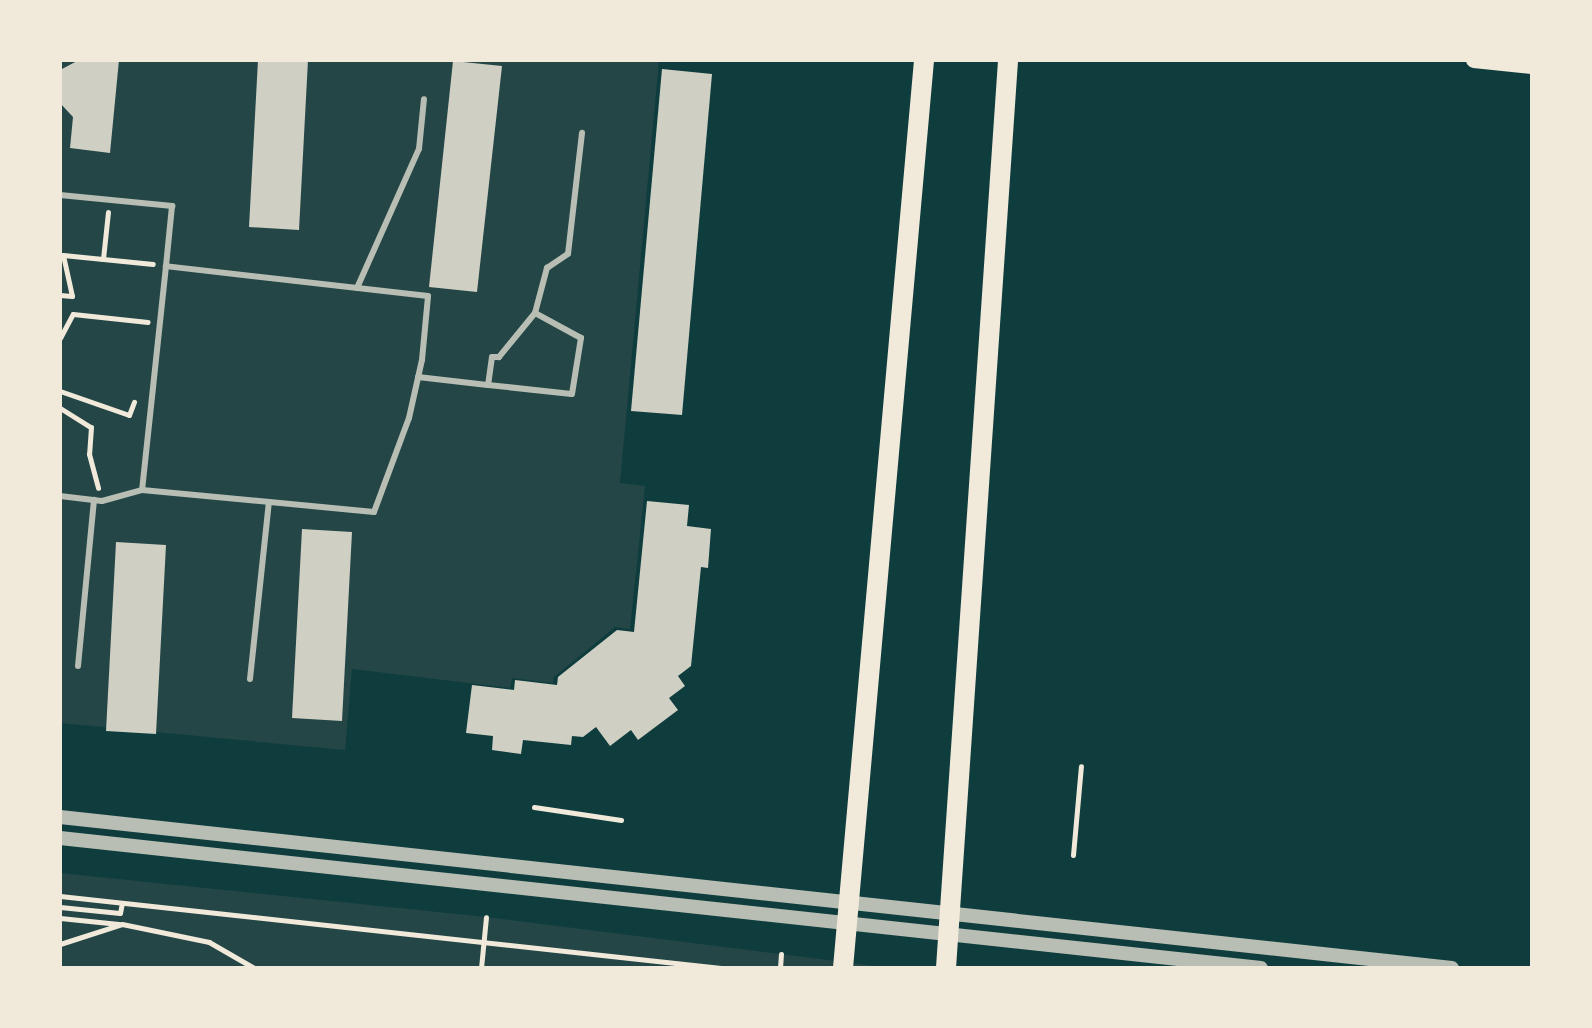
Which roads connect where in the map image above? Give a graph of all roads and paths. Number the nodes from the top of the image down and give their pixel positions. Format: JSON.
{"nodes":[{"id":1,"x":924,"y":60,"type":"edge"},
{"id":2,"x":1008,"y":60,"type":"edge"},
{"id":3,"x":1474,"y":60,"type":"edge"},
{"id":4,"x":1532,"y":66,"type":"edge"},
{"id":5,"x":424,"y":99,"type":"dead end"},
{"id":6,"x":582,"y":133,"type":"dead end"},
{"id":7,"x":60,"y":195,"type":"edge"},
{"id":8,"x":109,"y":200,"type":"junction"},
{"id":9,"x":103,"y":259,"type":"junction"},
{"id":10,"x":166,"y":266,"type":"junction"},
{"id":11,"x":357,"y":288,"type":"junction"},
{"id":12,"x":60,"y":295,"type":"edge"},
{"id":13,"x":535,"y":313,"type":"junction"},
{"id":14,"x":60,"y":316,"type":"edge"},
{"id":15,"x":160,"y":324,"type":"junction"},
{"id":16,"x":67,"y":325,"type":"junction"},
{"id":17,"x":60,"y":338,"type":"edge"},
{"id":18,"x":418,"y":377,"type":"junction"},
{"id":19,"x":488,"y":385,"type":"junction"},
{"id":20,"x":139,"y":388,"type":"dead end"},
{"id":21,"x":60,"y":391,"type":"edge"},
{"id":22,"x":60,"y":408,"type":"edge"},
{"id":23,"x":142,"y":490,"type":"junction"},
{"id":24,"x":60,"y":496,"type":"edge"},
{"id":25,"x":98,"y":500,"type":"junction"},
{"id":26,"x":269,"y":502,"type":"junction"},
{"id":27,"x":78,"y":666,"type":"dead end"},
{"id":28,"x":250,"y":679,"type":"dead end"},
{"id":29,"x":1081,"y":766,"type":"dead end"},
{"id":30,"x":534,"y":807,"type":"dead end"},
{"id":31,"x":60,"y":817,"type":"edge"},
{"id":32,"x":621,"y":820,"type":"dead end"},
{"id":33,"x":60,"y":838,"type":"edge"},
{"id":34,"x":1073,"y":855,"type":"dead end"},
{"id":35,"x":60,"y":896,"type":"edge"},
{"id":36,"x":848,"y":901,"type":"junction"},
{"id":37,"x":122,"y":903,"type":"junction"},
{"id":38,"x":60,"y":907,"type":"edge"},
{"id":39,"x":950,"y":912,"type":"junction"},
{"id":40,"x":486,"y":917,"type":"dead end"},
{"id":41,"x":60,"y":918,"type":"edge"},
{"id":42,"x":846,"y":922,"type":"junction"},
{"id":43,"x":122,"y":924,"type":"junction"},
{"id":44,"x":948,"y":933,"type":"junction"},
{"id":45,"x":60,"y":944,"type":"edge"},
{"id":46,"x":781,"y":954,"type":"dead end"},
{"id":47,"x":254,"y":968,"type":"edge"},
{"id":48,"x":481,"y":968,"type":"edge"},
{"id":49,"x":721,"y":968,"type":"edge"},
{"id":50,"x":780,"y":968,"type":"edge"},
{"id":51,"x":843,"y":968,"type":"edge"},
{"id":52,"x":946,"y":968,"type":"edge"},
{"id":53,"x":1261,"y":968,"type":"edge"},
{"id":54,"x":1452,"y":968,"type":"edge"}],
"edges":[{"from":1,"to":36,"type":"main road"},
{"from":2,"to":39,"type":"main road"},
{"from":3,"to":4,"type":"main road"},
{"from":5,"to":11,"type":"lane"},
{"from":6,"to":13,"type":"lane"},
{"from":7,"to":8,"type":"lane"},
{"from":8,"to":9,"type":"path"},
{"from":8,"to":10,"type":"lane"},
{"from":9,"to":10,"type":"path"},
{"from":9,"to":12,"type":"path"},
{"from":10,"to":11,"type":"lane"},
{"from":10,"to":15,"type":"lane"},
{"from":11,"to":18,"type":"lane"},
{"from":13,"to":19,"type":"lane"},
{"from":13,"to":19,"type":"lane"},
{"from":14,"to":16,"type":"path"},
{"from":15,"to":16,"type":"path"},
{"from":15,"to":23,"type":"lane"},
{"from":16,"to":17,"type":"path"},
{"from":18,"to":19,"type":"lane"},
{"from":18,"to":26,"type":"lane"},
{"from":20,"to":21,"type":"path"},
{"from":22,"to":25,"type":"path"},
{"from":23,"to":25,"type":"lane"},
{"from":23,"to":26,"type":"lane"},
{"from":24,"to":25,"type":"lane"},
{"from":25,"to":27,"type":"lane"},
{"from":26,"to":28,"type":"lane"},
{"from":29,"to":34,"type":"path"},
{"from":30,"to":32,"type":"path"},
{"from":31,"to":36,"type":"street"},
{"from":33,"to":42,"type":"street"},
{"from":35,"to":37,"type":"path"},
{"from":36,"to":39,"type":"street"},
{"from":36,"to":42,"type":"main road"},
{"from":37,"to":38,"type":"path"},
{"from":37,"to":49,"type":"path"},
{"from":39,"to":44,"type":"main road"},
{"from":39,"to":54,"type":"street"},
{"from":40,"to":48,"type":"path"},
{"from":41,"to":43,"type":"path"},
{"from":42,"to":44,"type":"street"},
{"from":42,"to":51,"type":"main road"},
{"from":43,"to":45,"type":"path"},
{"from":43,"to":47,"type":"path"},
{"from":44,"to":52,"type":"main road"},
{"from":44,"to":53,"type":"street"},
{"from":46,"to":50,"type":"path"}]}
